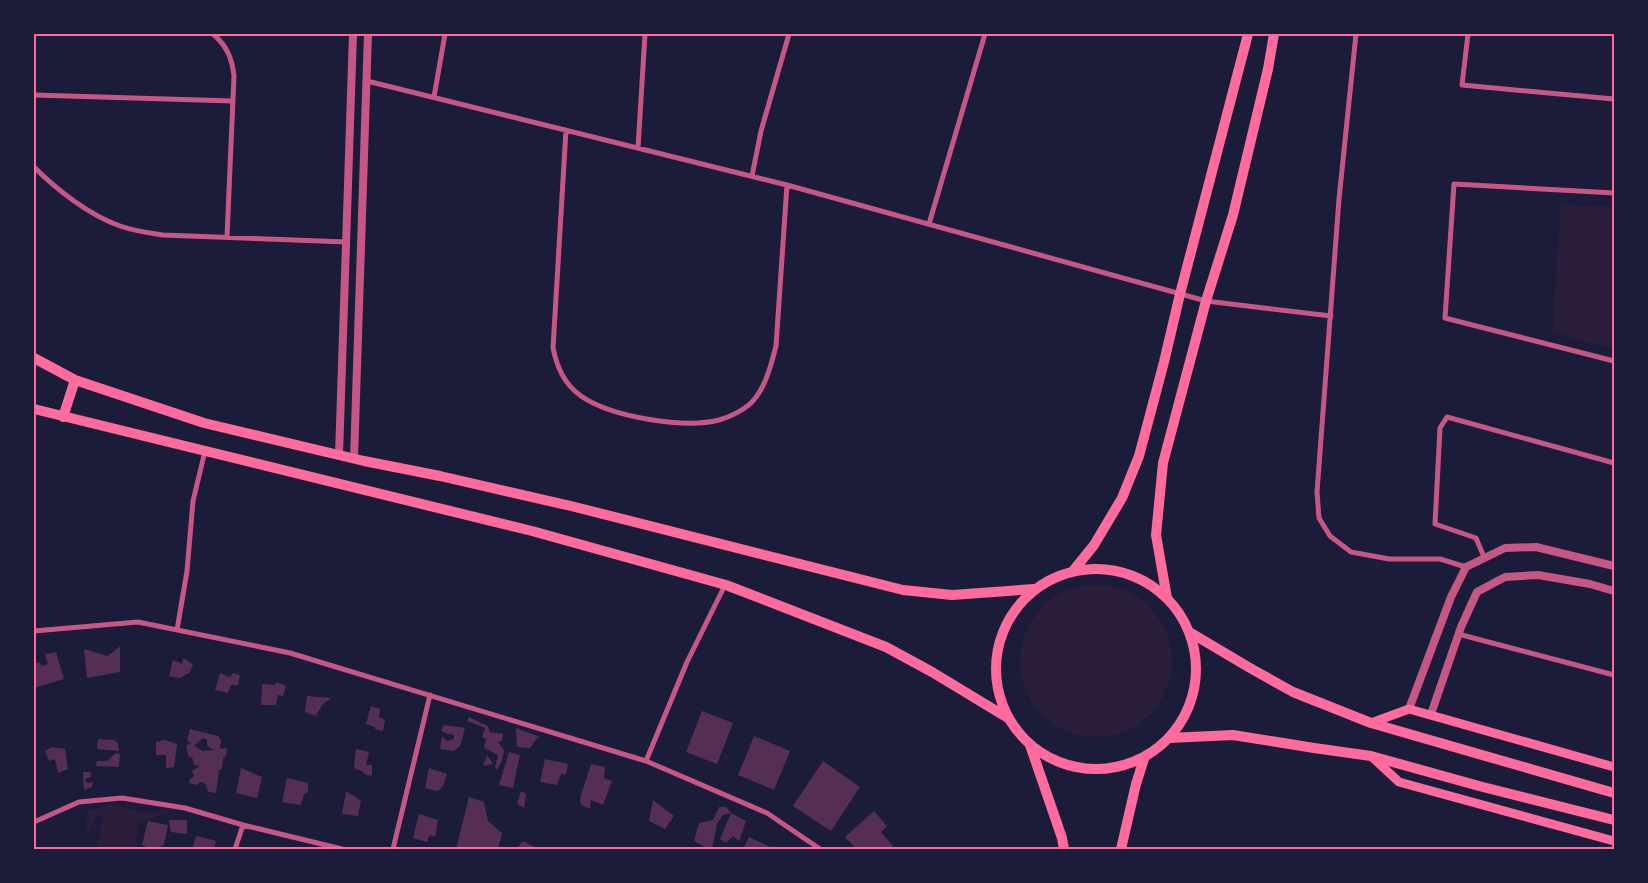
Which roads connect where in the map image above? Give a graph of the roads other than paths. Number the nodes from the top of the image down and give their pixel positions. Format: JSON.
{"nodes":[{"id":1,"x":213,"y":34,"type":"edge"},
{"id":2,"x":353,"y":34,"type":"edge"},
{"id":3,"x":368,"y":34,"type":"edge"},
{"id":4,"x":445,"y":34,"type":"edge"},
{"id":5,"x":645,"y":34,"type":"edge"},
{"id":6,"x":789,"y":34,"type":"edge"},
{"id":7,"x":985,"y":34,"type":"edge"},
{"id":8,"x":1248,"y":34,"type":"edge"},
{"id":9,"x":1274,"y":34,"type":"edge"},
{"id":10,"x":1356,"y":34,"type":"edge"},
{"id":11,"x":1468,"y":34,"type":"edge"},
{"id":12,"x":367,"y":81,"type":"junction"},
{"id":13,"x":34,"y":95,"type":"edge"},
{"id":14,"x":434,"y":98,"type":"junction"},
{"id":15,"x":1614,"y":99,"type":"edge"},
{"id":16,"x":233,"y":102,"type":"junction"},
{"id":17,"x":566,"y":130,"type":"junction"},
{"id":18,"x":638,"y":148,"type":"junction"},
{"id":19,"x":34,"y":167,"type":"edge"},
{"id":20,"x":752,"y":176,"type":"junction"},
{"id":21,"x":787,"y":184,"type":"junction"},
{"id":22,"x":1614,"y":193,"type":"edge"},
{"id":23,"x":929,"y":224,"type":"junction"},
{"id":24,"x":227,"y":238,"type":"junction"},
{"id":25,"x":346,"y":242,"type":"junction"},
{"id":26,"x":1180,"y":294,"type":"junction"},
{"id":27,"x":1206,"y":301,"type":"junction"},
{"id":28,"x":1331,"y":316,"type":"junction"},
{"id":29,"x":34,"y":358,"type":"edge"},
{"id":30,"x":1614,"y":361,"type":"edge"},
{"id":31,"x":75,"y":380,"type":"junction"},
{"id":32,"x":34,"y":409,"type":"edge"},
{"id":33,"x":63,"y":416,"type":"junction"},
{"id":34,"x":206,"y":450,"type":"junction"},
{"id":35,"x":340,"y":455,"type":"junction"},
{"id":36,"x":354,"y":458,"type":"junction"},
{"id":37,"x":1614,"y":464,"type":"edge"},
{"id":38,"x":1484,"y":557,"type":"junction"},
{"id":39,"x":1614,"y":565,"type":"edge"},
{"id":40,"x":1466,"y":567,"type":"junction"},
{"id":41,"x":1073,"y":571,"type":"junction"},
{"id":42,"x":726,"y":584,"type":"junction"},
{"id":43,"x":1034,"y":589,"type":"junction"},
{"id":44,"x":1614,"y":591,"type":"edge"},
{"id":45,"x":1167,"y":598,"type":"junction"},
{"id":46,"x":177,"y":630,"type":"junction"},
{"id":47,"x":34,"y":631,"type":"edge"},
{"id":48,"x":1191,"y":634,"type":"junction"},
{"id":49,"x":1458,"y":634,"type":"junction"},
{"id":50,"x":1614,"y":675,"type":"edge"},
{"id":51,"x":430,"y":695,"type":"junction"},
{"id":52,"x":1409,"y":709,"type":"junction"},
{"id":53,"x":1432,"y":714,"type":"junction"},
{"id":54,"x":1008,"y":718,"type":"junction"},
{"id":55,"x":1371,"y":723,"type":"junction"},
{"id":56,"x":1169,"y":738,"type":"junction"},
{"id":57,"x":1030,"y":745,"type":"junction"},
{"id":58,"x":1371,"y":756,"type":"junction"},
{"id":59,"x":1144,"y":759,"type":"junction"},
{"id":60,"x":646,"y":761,"type":"junction"},
{"id":61,"x":1614,"y":767,"type":"edge"},
{"id":62,"x":1614,"y":793,"type":"edge"},
{"id":63,"x":1614,"y":820,"type":"edge"},
{"id":64,"x":34,"y":822,"type":"edge"},
{"id":65,"x":243,"y":825,"type":"junction"},
{"id":66,"x":1614,"y":841,"type":"edge"},
{"id":67,"x":235,"y":849,"type":"edge"},
{"id":68,"x":342,"y":849,"type":"edge"},
{"id":69,"x":393,"y":849,"type":"edge"},
{"id":70,"x":820,"y":849,"type":"edge"},
{"id":71,"x":1064,"y":849,"type":"edge"},
{"id":72,"x":1121,"y":849,"type":"edge"}],
"edges":[{"from":1,"to":16,"type":"street"},
{"from":2,"to":25,"type":"street"},
{"from":3,"to":12,"type":"street"},
{"from":4,"to":14,"type":"street"},
{"from":5,"to":18,"type":"street"},
{"from":6,"to":20,"type":"street"},
{"from":7,"to":23,"type":"street"},
{"from":8,"to":26,"type":"main road"},
{"from":9,"to":27,"type":"main road"},
{"from":10,"to":28,"type":"street"},
{"from":11,"to":15,"type":"street"},
{"from":12,"to":14,"type":"street"},
{"from":12,"to":36,"type":"street"},
{"from":13,"to":16,"type":"street"},
{"from":14,"to":17,"type":"street"},
{"from":16,"to":24,"type":"street"},
{"from":17,"to":18,"type":"street"},
{"from":17,"to":21,"type":"street"},
{"from":18,"to":20,"type":"street"},
{"from":19,"to":24,"type":"street"},
{"from":20,"to":21,"type":"street"},
{"from":21,"to":23,"type":"street"},
{"from":22,"to":30,"type":"street"},
{"from":23,"to":26,"type":"street"},
{"from":24,"to":25,"type":"street"},
{"from":25,"to":35,"type":"street"},
{"from":26,"to":27,"type":"street"},
{"from":26,"to":41,"type":"main road"},
{"from":27,"to":28,"type":"street"},
{"from":27,"to":45,"type":"main road"},
{"from":28,"to":40,"type":"street"},
{"from":29,"to":31,"type":"main road"},
{"from":31,"to":33,"type":"main road"},
{"from":31,"to":35,"type":"main road"},
{"from":32,"to":33,"type":"main road"},
{"from":33,"to":34,"type":"main road"},
{"from":34,"to":42,"type":"main road"},
{"from":34,"to":46,"type":"street"},
{"from":35,"to":36,"type":"main road"},
{"from":36,"to":43,"type":"main road"},
{"from":37,"to":38,"type":"street"},
{"from":38,"to":39,"type":"street"},
{"from":38,"to":40,"type":"street"},
{"from":40,"to":52,"type":"street"},
{"from":41,"to":43,"type":"main road"},
{"from":41,"to":45,"type":"main road"},
{"from":42,"to":54,"type":"main road"},
{"from":42,"to":60,"type":"street"},
{"from":43,"to":54,"type":"main road"},
{"from":44,"to":49,"type":"street"},
{"from":45,"to":48,"type":"main road"},
{"from":46,"to":47,"type":"street"},
{"from":46,"to":51,"type":"street"},
{"from":48,"to":55,"type":"main road"},
{"from":48,"to":56,"type":"main road"},
{"from":49,"to":50,"type":"street"},
{"from":49,"to":53,"type":"street"},
{"from":51,"to":60,"type":"street"},
{"from":51,"to":69,"type":"street"},
{"from":52,"to":53,"type":"main road"},
{"from":52,"to":55,"type":"main road"},
{"from":53,"to":61,"type":"main road"},
{"from":54,"to":57,"type":"main road"},
{"from":55,"to":62,"type":"main road"},
{"from":56,"to":58,"type":"main road"},
{"from":56,"to":59,"type":"main road"},
{"from":57,"to":59,"type":"main road"},
{"from":57,"to":71,"type":"main road"},
{"from":58,"to":63,"type":"main road"},
{"from":58,"to":66,"type":"main road"},
{"from":59,"to":72,"type":"main road"},
{"from":60,"to":70,"type":"street"},
{"from":64,"to":65,"type":"street"},
{"from":65,"to":67,"type":"street"},
{"from":65,"to":68,"type":"street"}]}
